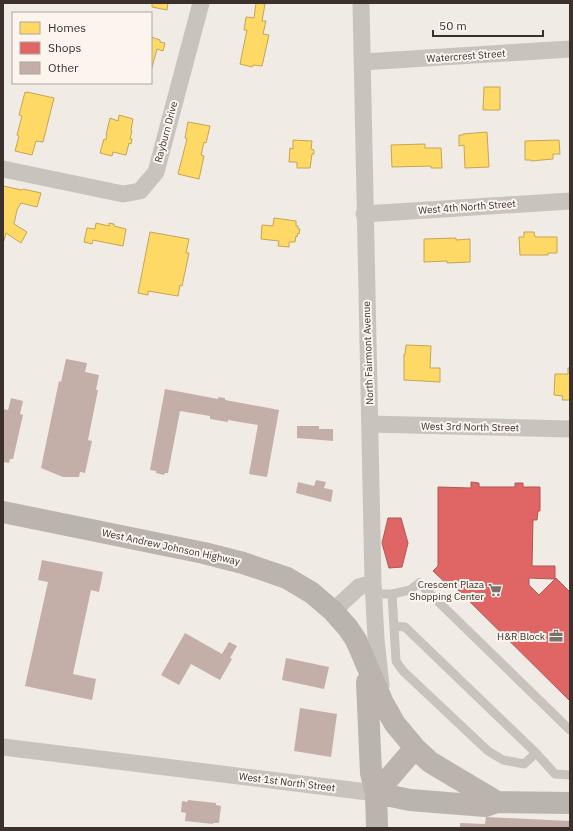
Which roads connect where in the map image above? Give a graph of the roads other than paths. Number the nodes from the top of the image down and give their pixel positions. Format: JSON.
{"nodes":[{"id":1,"x":201,"y":3,"type":"edge"},
{"id":2,"x":360,"y":3,"type":"edge"},
{"id":3,"x":570,"y":49,"type":"edge"},
{"id":4,"x":362,"y":62,"type":"junction"},
{"id":5,"x":3,"y":168,"type":"edge"},
{"id":6,"x":570,"y":201,"type":"edge"},
{"id":7,"x":364,"y":214,"type":"junction"},
{"id":8,"x":370,"y":424,"type":"junction"},
{"id":9,"x":570,"y":429,"type":"edge"},
{"id":10,"x":3,"y":512,"type":"edge"},
{"id":11,"x":373,"y":588,"type":"junction"},
{"id":12,"x":392,"y":594,"type":"junction"},
{"id":13,"x":333,"y":612,"type":"junction"},
{"id":14,"x":394,"y":626,"type":"junction"},
{"id":15,"x":367,"y":666,"type":"junction"},
{"id":16,"x":382,"y":703,"type":"junction"},
{"id":17,"x":570,"y":730,"type":"edge"},
{"id":18,"x":3,"y":747,"type":"edge"},
{"id":19,"x":415,"y":748,"type":"junction"},
{"id":20,"x":536,"y":753,"type":"junction"},
{"id":21,"x":570,"y":775,"type":"edge"},
{"id":22,"x":376,"y":793,"type":"junction"},
{"id":23,"x":497,"y":802,"type":"junction"},
{"id":24,"x":570,"y":804,"type":"edge"},
{"id":25,"x":377,"y":828,"type":"edge"}],
"edges":[{"from":1,"to":5,"type":"street","name":"Rayburn Drive"},
{"from":2,"to":4,"type":"street","name":"North Fairmont Avenue"},
{"from":3,"to":4,"type":"street","name":"Watercrest Street"},
{"from":4,"to":7,"type":"street","name":"North Fairmont Avenue"},
{"from":6,"to":7,"type":"street","name":"West 4th North Street"},
{"from":7,"to":8,"type":"street","name":"North Fairmont Avenue"},
{"from":8,"to":9,"type":"street","name":"West 3rd North Street"},
{"from":8,"to":11,"type":"street","name":"North Fairmont Avenue"},
{"from":10,"to":13,"type":"main road","name":"West Andrew Johnson Highway"},
{"from":11,"to":12,"type":"lane"},
{"from":11,"to":13,"type":"street"},
{"from":11,"to":16,"type":"street","name":"North Fairmont Avenue"},
{"from":12,"to":14,"type":"lane"},
{"from":12,"to":17,"type":"lane"},
{"from":13,"to":15,"type":"main road","name":"West Andrew Johnson Highway"},
{"from":14,"to":20,"type":"lane"},
{"from":14,"to":20,"type":"lane"},
{"from":15,"to":16,"type":"main road","name":"West Andrew Johnson Highway"},
{"from":15,"to":22,"type":"main road"},
{"from":16,"to":19,"type":"main road","name":"West Andrew Johnson Highway"},
{"from":18,"to":22,"type":"street","name":"West 1st North Street"},
{"from":19,"to":22,"type":"main road"},
{"from":19,"to":23,"type":"main road","name":"West Andrew Johnson Highway"},
{"from":20,"to":21,"type":"lane"},
{"from":22,"to":23,"type":"main road","name":"West 1st North Street"},
{"from":22,"to":25,"type":"main road"},
{"from":23,"to":24,"type":"main road","name":"West 1st North Street"}]}
